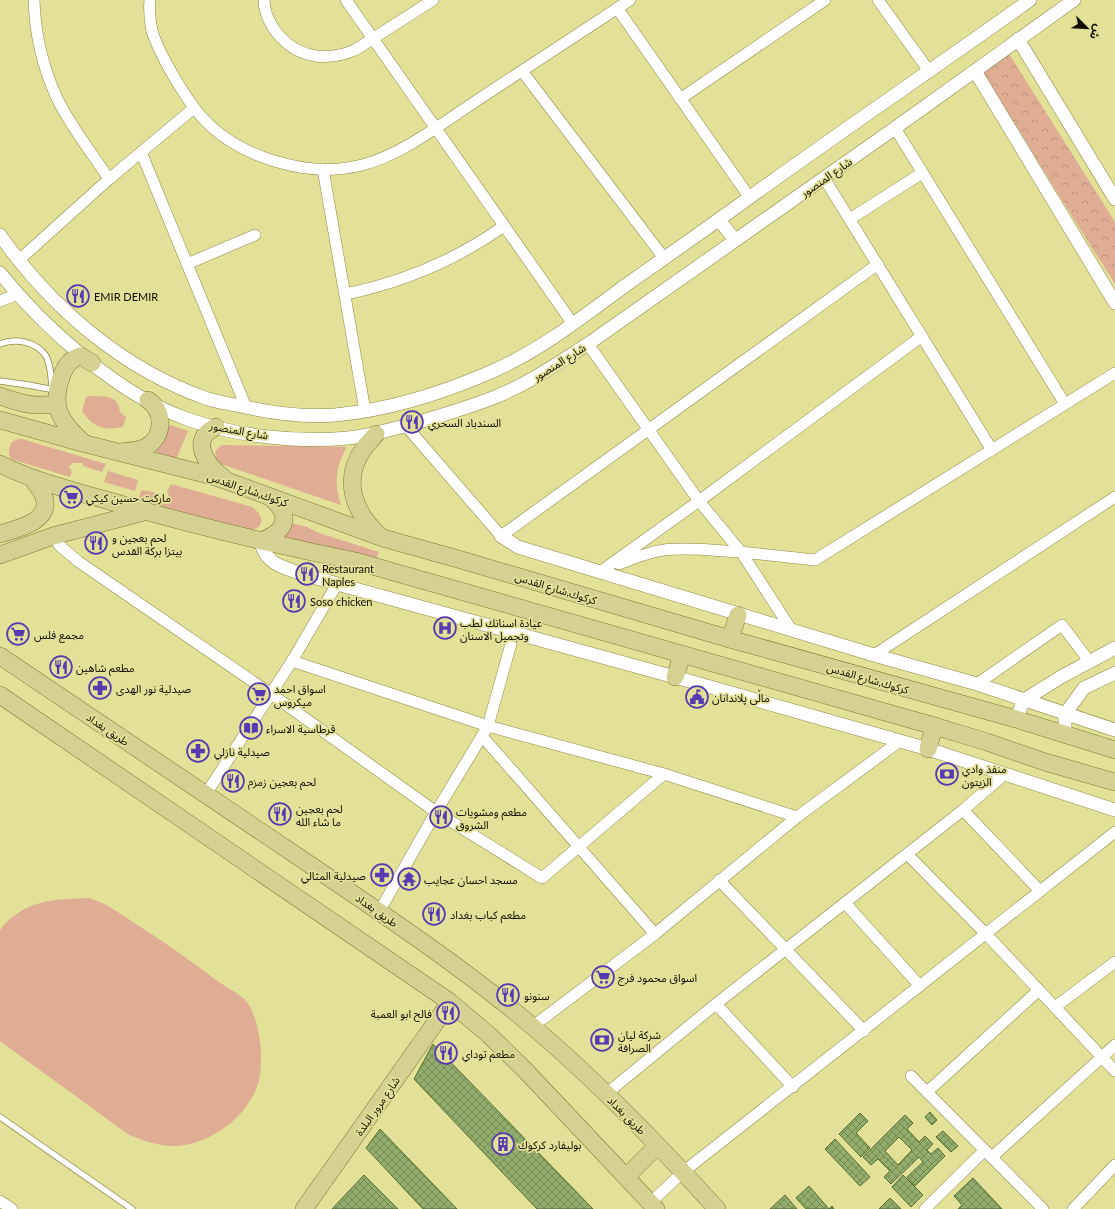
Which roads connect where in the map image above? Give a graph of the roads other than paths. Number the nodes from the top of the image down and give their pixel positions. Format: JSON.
{"nodes":[{"id":1,"x":34,"y":0,"type":"edge"},
{"id":2,"x":150,"y":0,"type":"edge"},
{"id":3,"x":264,"y":0,"type":"edge"},
{"id":4,"x":346,"y":0,"type":"edge"},
{"id":5,"x":433,"y":0,"type":"edge"},
{"id":6,"x":630,"y":0,"type":"edge"},
{"id":7,"x":825,"y":0,"type":"edge"},
{"id":8,"x":878,"y":0,"type":"edge"},
{"id":9,"x":1030,"y":0,"type":"edge"},
{"id":10,"x":1074,"y":0,"type":"edge"},
{"id":11,"x":617,"y":8,"type":"junction"},
{"id":12,"x":373,"y":38,"type":"junction"},
{"id":13,"x":1018,"y":39,"type":"junction"},
{"id":14,"x":975,"y":70,"type":"junction"},
{"id":15,"x":522,"y":71,"type":"junction"},
{"id":16,"x":930,"y":72,"type":"junction"},
{"id":17,"x":680,"y":99,"type":"junction"},
{"id":18,"x":194,"y":108,"type":"junction"},
{"id":19,"x":435,"y":128,"type":"junction"},
{"id":20,"x":895,"y":128,"type":"junction"},
{"id":21,"x":141,"y":152,"type":"junction"},
{"id":22,"x":324,"y":169,"type":"junction"},
{"id":23,"x":922,"y":173,"type":"junction"},
{"id":24,"x":824,"y":178,"type":"junction"},
{"id":25,"x":109,"y":179,"type":"junction"},
{"id":26,"x":750,"y":198,"type":"junction"},
{"id":27,"x":1115,"y":199,"type":"edge"},
{"id":28,"x":850,"y":219,"type":"junction"},
{"id":29,"x":719,"y":220,"type":"junction"},
{"id":30,"x":504,"y":226,"type":"junction"},
{"id":31,"x":0,"y":235,"type":"edge"},
{"id":32,"x":255,"y":235,"type":"dead end"},
{"id":33,"x":735,"y":240,"type":"junction"},
{"id":34,"x":664,"y":258,"type":"junction"},
{"id":35,"x":19,"y":260,"type":"junction"},
{"id":36,"x":187,"y":264,"type":"junction"},
{"id":37,"x":878,"y":264,"type":"junction"},
{"id":38,"x":0,"y":273,"type":"edge"},
{"id":39,"x":18,"y":294,"type":"junction"},
{"id":40,"x":346,"y":294,"type":"junction"},
{"id":41,"x":0,"y":301,"type":"edge"},
{"id":42,"x":1115,"y":303,"type":"edge"},
{"id":43,"x":573,"y":324,"type":"junction"},
{"id":44,"x":922,"y":336,"type":"junction"},
{"id":45,"x":0,"y":344,"type":"edge"},
{"id":46,"x":588,"y":344,"type":"junction"},
{"id":47,"x":92,"y":363,"type":"junction"},
{"id":48,"x":1115,"y":373,"type":"edge"},
{"id":49,"x":0,"y":382,"type":"edge"},
{"id":50,"x":55,"y":395,"type":"junction"},
{"id":51,"x":0,"y":396,"type":"edge"},
{"id":52,"x":148,"y":400,"type":"junction"},
{"id":53,"x":1065,"y":404,"type":"junction"},
{"id":54,"x":246,"y":407,"type":"junction"},
{"id":55,"x":365,"y":411,"type":"junction"},
{"id":56,"x":0,"y":420,"type":"edge"},
{"id":57,"x":406,"y":426,"type":"junction"},
{"id":58,"x":216,"y":427,"type":"junction"},
{"id":59,"x":648,"y":429,"type":"junction"},
{"id":60,"x":376,"y":434,"type":"junction"},
{"id":61,"x":86,"y":444,"type":"junction"},
{"id":62,"x":992,"y":450,"type":"junction"},
{"id":63,"x":118,"y":452,"type":"junction"},
{"id":64,"x":0,"y":464,"type":"edge"},
{"id":65,"x":33,"y":479,"type":"junction"},
{"id":66,"x":227,"y":481,"type":"junction"},
{"id":67,"x":270,"y":497,"type":"junction"},
{"id":68,"x":1115,"y":497,"type":"edge"},
{"id":69,"x":698,"y":501,"type":"junction"},
{"id":70,"x":145,"y":512,"type":"junction"},
{"id":71,"x":0,"y":534,"type":"edge"},
{"id":72,"x":53,"y":536,"type":"junction"},
{"id":73,"x":501,"y":536,"type":"junction"},
{"id":74,"x":382,"y":538,"type":"junction"},
{"id":75,"x":261,"y":541,"type":"junction"},
{"id":76,"x":741,"y":552,"type":"junction"},
{"id":77,"x":0,"y":555,"type":"edge"},
{"id":78,"x":600,"y":572,"type":"junction"},
{"id":79,"x":337,"y":584,"type":"junction"},
{"id":80,"x":738,"y":614,"type":"junction"},
{"id":81,"x":791,"y":629,"type":"junction"},
{"id":82,"x":514,"y":633,"type":"junction"},
{"id":83,"x":730,"y":639,"type":"junction"},
{"id":84,"x":1115,"y":648,"type":"edge"},
{"id":85,"x":682,"y":655,"type":"junction"},
{"id":86,"x":874,"y":655,"type":"junction"},
{"id":87,"x":0,"y":656,"type":"edge"},
{"id":88,"x":292,"y":661,"type":"junction"},
{"id":89,"x":1089,"y":661,"type":"junction"},
{"id":90,"x":1115,"y":673,"type":"edge"},
{"id":91,"x":675,"y":677,"type":"junction"},
{"id":92,"x":977,"y":684,"type":"junction"},
{"id":93,"x":271,"y":694,"type":"junction"},
{"id":94,"x":0,"y":695,"type":"edge"},
{"id":95,"x":1024,"y":700,"type":"junction"},
{"id":96,"x":1065,"y":714,"type":"junction"},
{"id":97,"x":1016,"y":719,"type":"junction"},
{"id":98,"x":934,"y":726,"type":"junction"},
{"id":99,"x":1115,"y":730,"type":"edge"},
{"id":100,"x":485,"y":731,"type":"junction"},
{"id":101,"x":1065,"y":735,"type":"junction"},
{"id":102,"x":900,"y":741,"type":"junction"},
{"id":103,"x":928,"y":749,"type":"junction"},
{"id":104,"x":1115,"y":750,"type":"edge"},
{"id":105,"x":664,"y":774,"type":"junction"},
{"id":106,"x":1006,"y":774,"type":"junction"},
{"id":107,"x":1115,"y":782,"type":"edge"},
{"id":108,"x":206,"y":794,"type":"junction"},
{"id":109,"x":963,"y":810,"type":"junction"},
{"id":110,"x":1115,"y":810,"type":"edge"},
{"id":111,"x":436,"y":812,"type":"junction"},
{"id":112,"x":798,"y":818,"type":"junction"},
{"id":113,"x":1115,"y":832,"type":"edge"},
{"id":114,"x":578,"y":846,"type":"junction"},
{"id":115,"x":907,"y":854,"type":"junction"},
{"id":116,"x":719,"y":880,"type":"junction"},
{"id":117,"x":1040,"y":891,"type":"junction"},
{"id":118,"x":845,"y":903,"type":"junction"},
{"id":119,"x":379,"y":912,"type":"junction"},
{"id":120,"x":655,"y":934,"type":"junction"},
{"id":121,"x":986,"y":934,"type":"junction"},
{"id":122,"x":786,"y":949,"type":"junction"},
{"id":123,"x":1115,"y":962,"type":"edge"},
{"id":124,"x":920,"y":986,"type":"junction"},
{"id":125,"x":1039,"y":990,"type":"junction"},
{"id":126,"x":450,"y":1002,"type":"junction"},
{"id":127,"x":716,"y":1004,"type":"junction"},
{"id":128,"x":1055,"y":1007,"type":"junction"},
{"id":129,"x":532,"y":1027,"type":"junction"},
{"id":130,"x":864,"y":1031,"type":"junction"},
{"id":131,"x":1115,"y":1045,"type":"edge"},
{"id":132,"x":1101,"y":1056,"type":"junction"},
{"id":133,"x":1115,"y":1071,"type":"edge"},
{"id":134,"x":910,"y":1076,"type":"dead end"},
{"id":135,"x":793,"y":1087,"type":"junction"},
{"id":136,"x":927,"y":1092,"type":"junction"},
{"id":137,"x":606,"y":1094,"type":"junction"},
{"id":138,"x":0,"y":1117,"type":"edge"},
{"id":139,"x":657,"y":1146,"type":"junction"},
{"id":140,"x":988,"y":1154,"type":"junction"},
{"id":141,"x":1115,"y":1165,"type":"edge"},
{"id":142,"x":683,"y":1172,"type":"junction"},
{"id":143,"x":626,"y":1177,"type":"junction"},
{"id":144,"x":0,"y":1201,"type":"edge"},
{"id":145,"x":653,"y":1206,"type":"edge"},
{"id":146,"x":12,"y":1209,"type":"edge"},
{"id":147,"x":132,"y":1209,"type":"edge"},
{"id":148,"x":304,"y":1209,"type":"edge"},
{"id":149,"x":717,"y":1209,"type":"edge"},
{"id":150,"x":925,"y":1209,"type":"edge"},
{"id":151,"x":1043,"y":1209,"type":"edge"},
{"id":152,"x":1073,"y":1209,"type":"edge"}],
"edges":[{"from":1,"to":25,"type":"street"},
{"from":2,"to":18,"type":"street"},
{"from":3,"to":12,"type":"street"},
{"from":4,"to":12,"type":"street"},
{"from":5,"to":12,"type":"street"},
{"from":6,"to":11,"type":"street"},
{"from":7,"to":17,"type":"street"},
{"from":8,"to":16,"type":"street"},
{"from":9,"to":16,"type":"street","name":"شارع المنصور"},
{"from":10,"to":13,"type":"street","name":"شارع المنصور"},
{"from":11,"to":15,"type":"street"},
{"from":11,"to":17,"type":"street"},
{"from":12,"to":19,"type":"street"},
{"from":13,"to":14,"type":"street","name":"شارع المنصور"},
{"from":13,"to":27,"type":"street"},
{"from":14,"to":20,"type":"street","name":"شارع المنصور"},
{"from":14,"to":42,"type":"street"},
{"from":15,"to":19,"type":"street"},
{"from":15,"to":34,"type":"street"},
{"from":16,"to":26,"type":"street","name":"شارع المنصور"},
{"from":17,"to":26,"type":"street"},
{"from":18,"to":21,"type":"street"},
{"from":18,"to":22,"type":"street"},
{"from":19,"to":22,"type":"street"},
{"from":19,"to":30,"type":"street"},
{"from":20,"to":23,"type":"street"},
{"from":20,"to":24,"type":"street","name":"شارع المنصور"},
{"from":21,"to":25,"type":"street"},
{"from":21,"to":36,"type":"street"},
{"from":22,"to":40,"type":"street"},
{"from":23,"to":28,"type":"street"},
{"from":23,"to":53,"type":"street"},
{"from":24,"to":28,"type":"street"},
{"from":24,"to":33,"type":"street","name":"شارع المنصور"},
{"from":25,"to":35,"type":"street"},
{"from":26,"to":29,"type":"street","name":"شارع المنصور"},
{"from":28,"to":37,"type":"street"},
{"from":29,"to":33,"type":"street"},
{"from":29,"to":34,"type":"street","name":"شارع المنصور"},
{"from":30,"to":40,"type":"street"},
{"from":30,"to":43,"type":"street"},
{"from":31,"to":35,"type":"street","name":"شارع المنصور"},
{"from":32,"to":36,"type":"street"},
{"from":33,"to":46,"type":"street","name":"شارع المنصور"},
{"from":34,"to":43,"type":"street","name":"شارع المنصور"},
{"from":35,"to":54,"type":"street","name":"شارع المنصور"},
{"from":36,"to":54,"type":"street"},
{"from":37,"to":44,"type":"street"},
{"from":37,"to":59,"type":"street"},
{"from":38,"to":39,"type":"street","name":"شارع المنصور"},
{"from":39,"to":41,"type":"street"},
{"from":39,"to":47,"type":"street","name":"شارع المنصور"},
{"from":40,"to":55,"type":"street"},
{"from":43,"to":55,"type":"street","name":"شارع المنصور"},
{"from":44,"to":62,"type":"street"},
{"from":44,"to":69,"type":"street"},
{"from":45,"to":50,"type":"lane"},
{"from":46,"to":57,"type":"street","name":"شارع المنصور"},
{"from":46,"to":59,"type":"street"},
{"from":47,"to":50,"type":"main road"},
{"from":47,"to":52,"type":"street","name":"شارع المنصور"},
{"from":48,"to":53,"type":"street"},
{"from":49,"to":50,"type":"lane"},
{"from":50,"to":51,"type":"main road"},
{"from":50,"to":61,"type":"main road"},
{"from":52,"to":58,"type":"street","name":"شارع المنصور"},
{"from":52,"to":63,"type":"main road"},
{"from":53,"to":62,"type":"street"},
{"from":54,"to":55,"type":"street","name":"شارع المنصور"},
{"from":56,"to":61,"type":"main road","name":"كركوك,شارع القدس"},
{"from":57,"to":60,"type":"street","name":"شارع المنصور"},
{"from":57,"to":73,"type":"street"},
{"from":58,"to":60,"type":"street","name":"شارع المنصور"},
{"from":58,"to":66,"type":"main road"},
{"from":59,"to":69,"type":"street"},
{"from":59,"to":73,"type":"street"},
{"from":60,"to":74,"type":"main road"},
{"from":61,"to":63,"type":"main road","name":"كركوك,شارع القدس"},
{"from":62,"to":76,"type":"street"},
{"from":63,"to":66,"type":"main road","name":"كركوك,شارع القدس"},
{"from":64,"to":65,"type":"main road"},
{"from":65,"to":70,"type":"main road"},
{"from":65,"to":71,"type":"main road"},
{"from":66,"to":67,"type":"main road","name":"كركوك,شارع القدس"},
{"from":67,"to":74,"type":"main road","name":"كركوك,شارع القدس"},
{"from":67,"to":75,"type":"main road"},
{"from":68,"to":86,"type":"street"},
{"from":69,"to":76,"type":"street"},
{"from":69,"to":78,"type":"street"},
{"from":70,"to":72,"type":"main road"},
{"from":70,"to":75,"type":"main road"},
{"from":72,"to":77,"type":"main road"},
{"from":72,"to":93,"type":"street"},
{"from":73,"to":78,"type":"street"},
{"from":74,"to":83,"type":"main road","name":"كركوك,شارع القدس"},
{"from":75,"to":79,"type":"street"},
{"from":75,"to":85,"type":"main road"},
{"from":76,"to":78,"type":"street"},
{"from":76,"to":81,"type":"street"},
{"from":78,"to":80,"type":"street"},
{"from":79,"to":82,"type":"street"},
{"from":79,"to":88,"type":"street"},
{"from":80,"to":81,"type":"street"},
{"from":80,"to":83,"type":"main road"},
{"from":81,"to":86,"type":"street"},
{"from":82,"to":91,"type":"street"},
{"from":82,"to":100,"type":"street"},
{"from":83,"to":97,"type":"main road","name":"كركوك,شارع القدس"},
{"from":84,"to":89,"type":"street"},
{"from":85,"to":91,"type":"main road"},
{"from":85,"to":98,"type":"main road"},
{"from":86,"to":92,"type":"street"},
{"from":87,"to":108,"type":"main road","name":"طريق بغداد"},
{"from":88,"to":93,"type":"street"},
{"from":88,"to":100,"type":"street"},
{"from":89,"to":92,"type":"street"},
{"from":89,"to":95,"type":"street"},
{"from":90,"to":96,"type":"street"},
{"from":91,"to":102,"type":"street"},
{"from":92,"to":95,"type":"street"},
{"from":93,"to":108,"type":"street"},
{"from":93,"to":111,"type":"street"},
{"from":94,"to":126,"type":"main road"},
{"from":95,"to":96,"type":"street"},
{"from":95,"to":97,"type":"street"},
{"from":96,"to":99,"type":"street"},
{"from":96,"to":101,"type":"street"},
{"from":97,"to":101,"type":"main road","name":"كركوك,شارع القدس"},
{"from":98,"to":103,"type":"main road"},
{"from":98,"to":107,"type":"main road"},
{"from":100,"to":105,"type":"street"},
{"from":100,"to":111,"type":"street"},
{"from":100,"to":114,"type":"street"},
{"from":101,"to":104,"type":"main road","name":"كركوك,شارع القدس"},
{"from":102,"to":103,"type":"street"},
{"from":102,"to":112,"type":"street"},
{"from":103,"to":106,"type":"street"},
{"from":105,"to":112,"type":"street"},
{"from":105,"to":114,"type":"street"},
{"from":106,"to":109,"type":"street"},
{"from":106,"to":110,"type":"street"},
{"from":108,"to":119,"type":"main road","name":"طريق بغداد"},
{"from":109,"to":115,"type":"street"},
{"from":109,"to":117,"type":"street"},
{"from":111,"to":114,"type":"street"},
{"from":111,"to":119,"type":"street"},
{"from":112,"to":116,"type":"street"},
{"from":113,"to":117,"type":"street"},
{"from":114,"to":120,"type":"street"},
{"from":115,"to":118,"type":"street"},
{"from":115,"to":121,"type":"street"},
{"from":116,"to":120,"type":"street"},
{"from":116,"to":122,"type":"street"},
{"from":117,"to":121,"type":"street"},
{"from":118,"to":122,"type":"street"},
{"from":118,"to":124,"type":"street"},
{"from":119,"to":129,"type":"main road","name":"طريق بغداد"},
{"from":120,"to":129,"type":"street"},
{"from":121,"to":124,"type":"street"},
{"from":121,"to":125,"type":"street"},
{"from":122,"to":127,"type":"street"},
{"from":122,"to":130,"type":"street"},
{"from":123,"to":128,"type":"street"},
{"from":124,"to":130,"type":"street"},
{"from":125,"to":128,"type":"street"},
{"from":125,"to":136,"type":"street"},
{"from":126,"to":143,"type":"main road"},
{"from":126,"to":148,"type":"main road","name":"شارع مرور البلدة"},
{"from":127,"to":135,"type":"street"},
{"from":127,"to":137,"type":"street"},
{"from":128,"to":132,"type":"street"},
{"from":129,"to":137,"type":"main road","name":"طريق بغداد"},
{"from":130,"to":135,"type":"street"},
{"from":131,"to":132,"type":"street"},
{"from":132,"to":133,"type":"street"},
{"from":132,"to":140,"type":"street"},
{"from":134,"to":136,"type":"street"},
{"from":135,"to":142,"type":"street"},
{"from":136,"to":140,"type":"street"},
{"from":137,"to":139,"type":"main road","name":"طريق بغداد"},
{"from":138,"to":147,"type":"lane"},
{"from":139,"to":142,"type":"main road","name":"طريق بغداد"},
{"from":139,"to":143,"type":"main road"},
{"from":140,"to":150,"type":"street"},
{"from":140,"to":151,"type":"street"},
{"from":141,"to":152,"type":"street"},
{"from":142,"to":145,"type":"street"},
{"from":142,"to":149,"type":"main road","name":"طريق بغداد"},
{"from":143,"to":145,"type":"main road"},
{"from":144,"to":146,"type":"street"}]}
